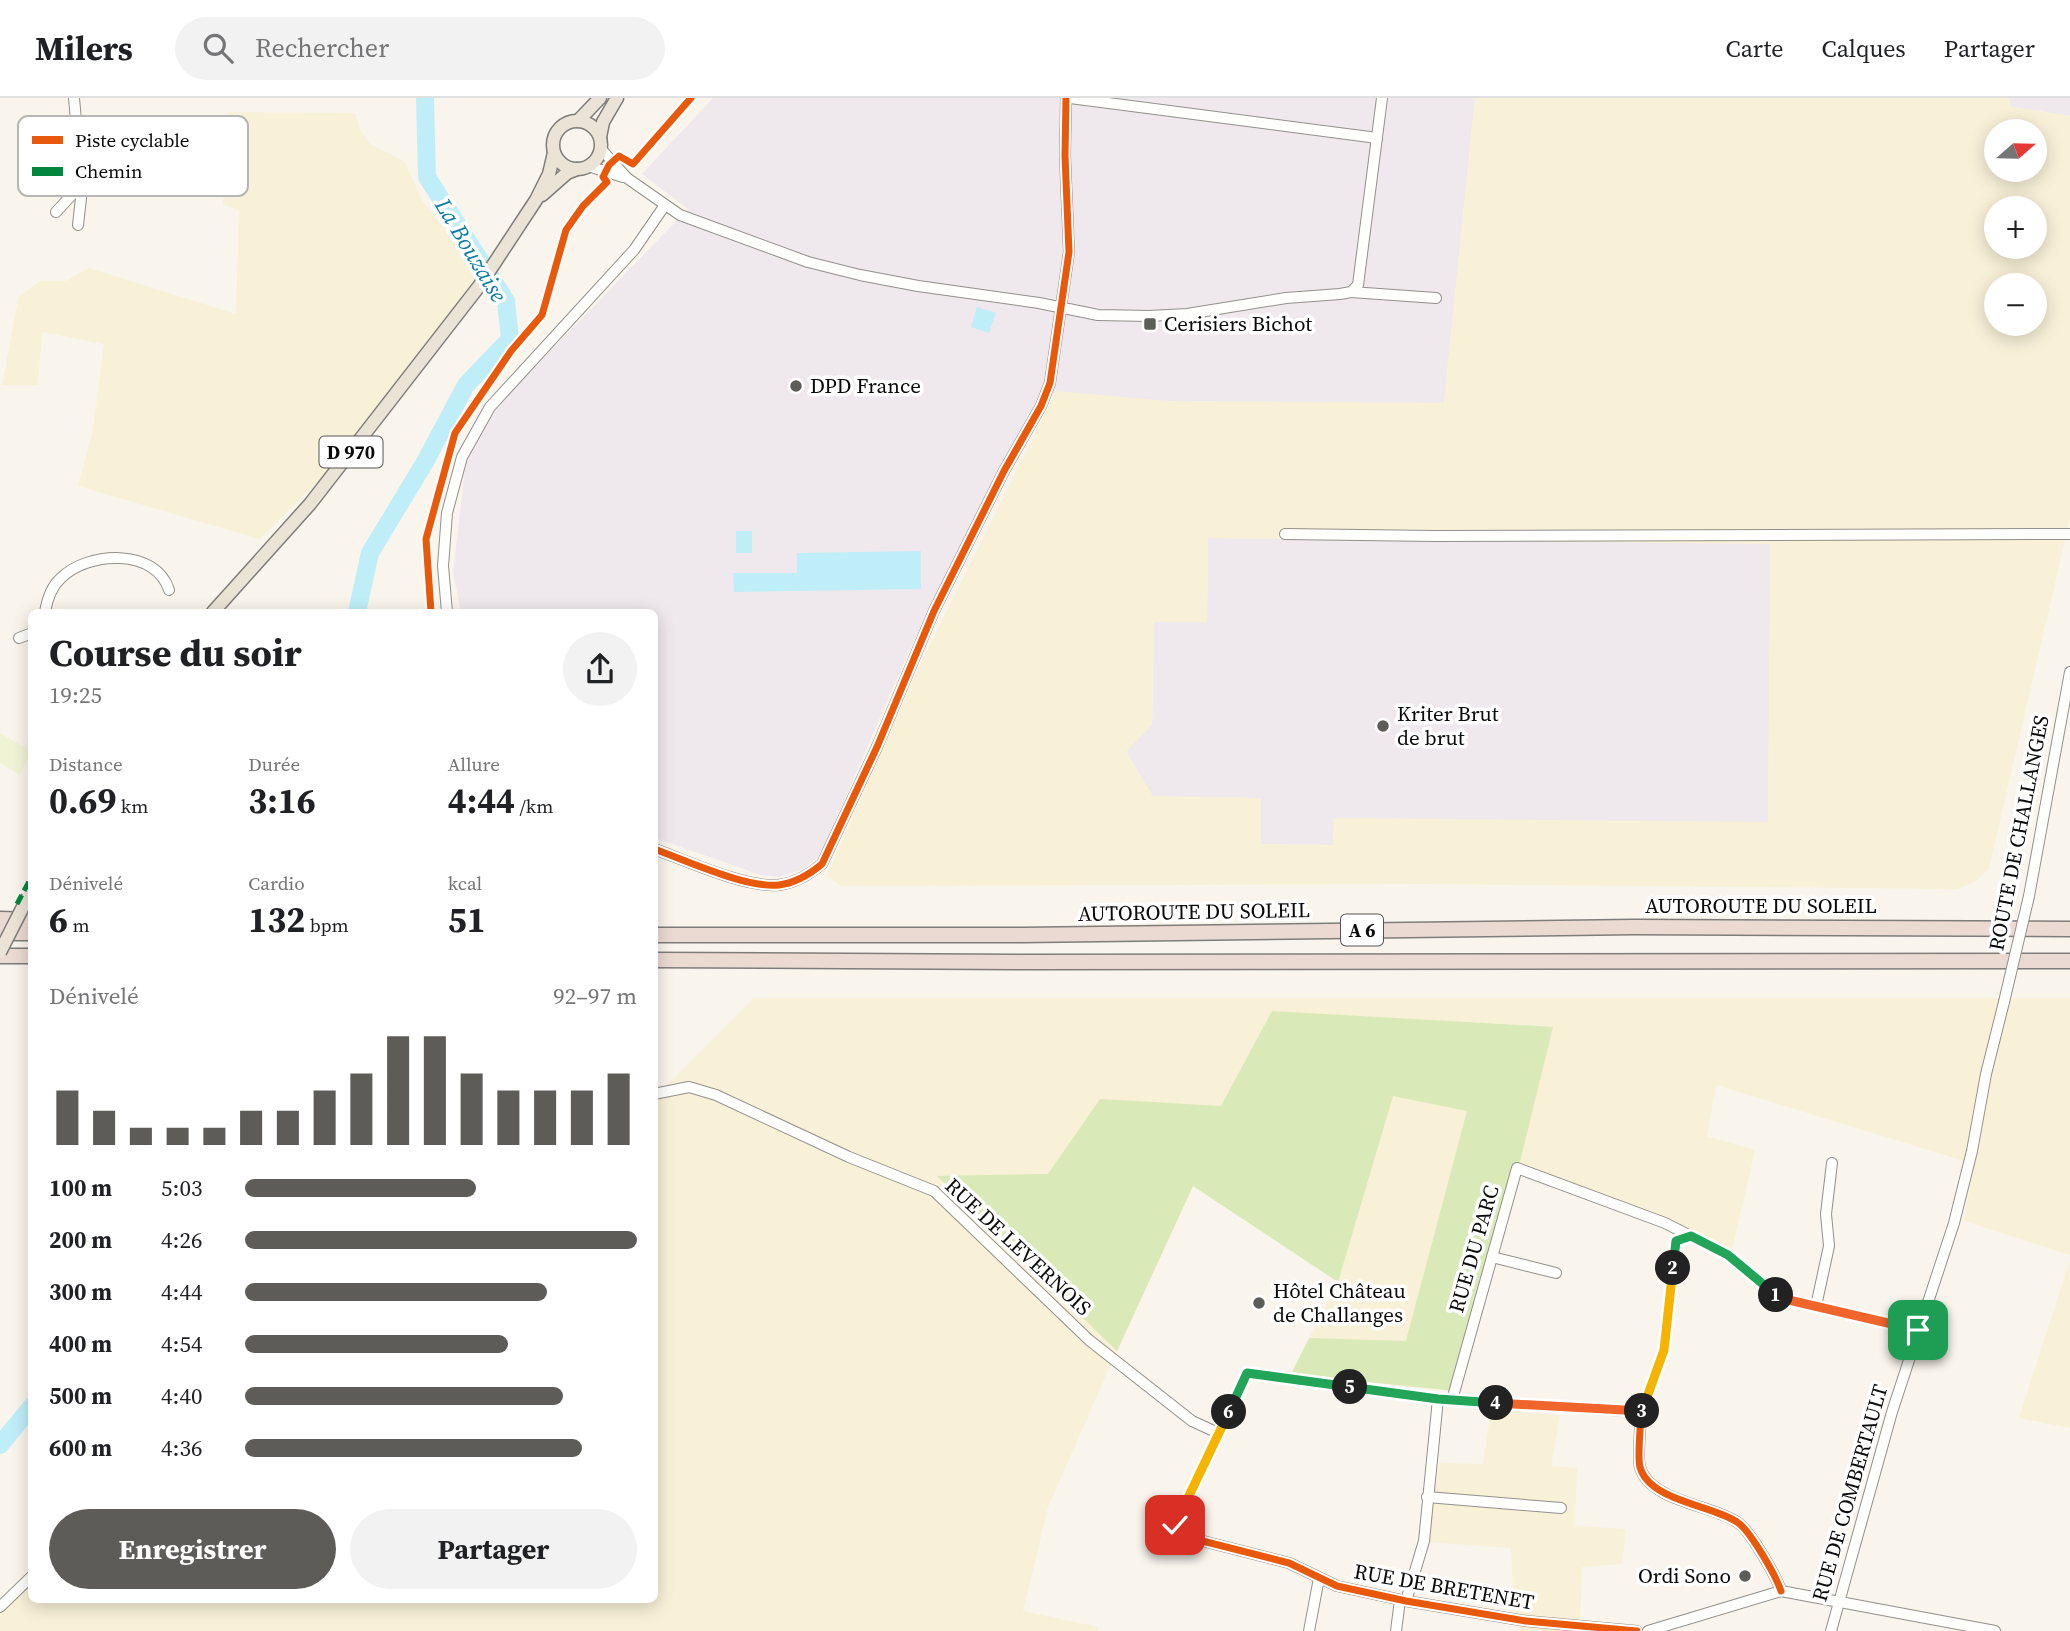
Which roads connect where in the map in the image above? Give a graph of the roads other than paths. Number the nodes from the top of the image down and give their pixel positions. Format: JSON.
{"nodes":[{"id":1,"x":74,"y":98,"type":"edge"},
{"id":2,"x":600,"y":98,"type":"edge"},
{"id":3,"x":617,"y":98,"type":"edge"},
{"id":4,"x":1068,"y":98,"type":"edge"},
{"id":5,"x":1382,"y":98,"type":"edge"},
{"id":6,"x":75,"y":116,"type":"edge"},
{"id":7,"x":578,"y":121,"type":"junction"},
{"id":8,"x":1377,"y":138,"type":"junction"},
{"id":9,"x":601,"y":143,"type":"junction"},
{"id":10,"x":554,"y":153,"type":"junction"},
{"id":11,"x":583,"y":168,"type":"junction"},
{"id":12,"x":627,"y":178,"type":"junction"},
{"id":13,"x":71,"y":196,"type":"edge"},
{"id":14,"x":79,"y":196,"type":"edge"},
{"id":15,"x":536,"y":200,"type":"junction"},
{"id":16,"x":664,"y":205,"type":"junction"},
{"id":17,"x":56,"y":212,"type":"dead end"},
{"id":18,"x":78,"y":225,"type":"dead end"},
{"id":19,"x":1351,"y":292,"type":"junction"},
{"id":20,"x":1436,"y":298,"type":"dead end"},
{"id":21,"x":1063,"y":309,"type":"junction"},
{"id":22,"x":1285,"y":534,"type":"dead end"},
{"id":23,"x":2070,"y":534,"type":"edge"},
{"id":24,"x":169,"y":590,"type":"dead end"},
{"id":25,"x":45,"y":609,"type":"edge"},
{"id":26,"x":217,"y":609,"type":"edge"},
{"id":27,"x":447,"y":609,"type":"edge"},
{"id":28,"x":28,"y":635,"type":"edge"},
{"id":29,"x":19,"y":638,"type":"dead end"},
{"id":30,"x":2070,"y":672,"type":"edge"},
{"id":31,"x":658,"y":850,"type":"edge"},
{"id":32,"x":28,"y":898,"type":"edge"},
{"id":33,"x":0,"y":919,"type":"edge"},
{"id":34,"x":28,"y":920,"type":"edge"},
{"id":35,"x":2070,"y":929,"type":"edge"},
{"id":36,"x":0,"y":933,"type":"edge"},
{"id":37,"x":28,"y":933,"type":"edge"},
{"id":38,"x":658,"y":935,"type":"edge"},
{"id":39,"x":0,"y":954,"type":"edge"},
{"id":40,"x":28,"y":956,"type":"edge"},
{"id":41,"x":658,"y":960,"type":"edge"},
{"id":42,"x":2070,"y":961,"type":"edge"},
{"id":43,"x":2004,"y":1002,"type":"joint"},
{"id":44,"x":658,"y":1093,"type":"edge"},
{"id":45,"x":1832,"y":1163,"type":"dead end"},
{"id":46,"x":1691,"y":1236,"type":"junction"},
{"id":47,"x":1492,"y":1256,"type":"junction"},
{"id":48,"x":1556,"y":1273,"type":"dead end"},
{"id":49,"x":1816,"y":1306,"type":"junction"},
{"id":50,"x":1918,"y":1330,"type":"junction"},
{"id":51,"x":1438,"y":1399,"type":"junction"},
{"id":52,"x":1452,"y":1400,"type":"junction"},
{"id":53,"x":1642,"y":1412,"type":"junction"},
{"id":54,"x":1218,"y":1433,"type":"junction"},
{"id":55,"x":1427,"y":1497,"type":"junction"},
{"id":56,"x":1561,"y":1508,"type":"dead end"},
{"id":57,"x":1319,"y":1578,"type":"junction"},
{"id":58,"x":28,"y":1580,"type":"edge"},
{"id":59,"x":1781,"y":1591,"type":"junction"},
{"id":60,"x":1403,"y":1601,"type":"junction"},
{"id":61,"x":1838,"y":1602,"type":"junction"},
{"id":62,"x":0,"y":1607,"type":"edge"},
{"id":63,"x":1942,"y":1626,"type":"edge"},
{"id":64,"x":1309,"y":1631,"type":"edge"},
{"id":65,"x":1396,"y":1631,"type":"edge"},
{"id":66,"x":1637,"y":1631,"type":"edge"},
{"id":67,"x":1647,"y":1631,"type":"edge"},
{"id":68,"x":1831,"y":1631,"type":"edge"},
{"id":69,"x":1995,"y":1631,"type":"edge"}],
"edges":[{"from":1,"to":6,"type":"street"},
{"from":2,"to":7,"type":"main road"},
{"from":3,"to":9,"type":"main road"},
{"from":4,"to":8,"type":"street"},
{"from":4,"to":21,"type":"street"},
{"from":5,"to":8,"type":"street"},
{"from":7,"to":9,"type":"main road"},
{"from":7,"to":10,"type":"main road"},
{"from":8,"to":19,"type":"street"},
{"from":9,"to":11,"type":"main road"},
{"from":9,"to":12,"type":"street"},
{"from":10,"to":11,"type":"main road"},
{"from":10,"to":15,"type":"main road","number":"D 970"},
{"from":11,"to":12,"type":"street"},
{"from":11,"to":15,"type":"main road","number":"D 970"},
{"from":12,"to":16,"type":"street"},
{"from":13,"to":17,"type":"street"},
{"from":14,"to":18,"type":"street"},
{"from":15,"to":26,"type":"main road","number":"D 970"},
{"from":16,"to":21,"type":"street"},
{"from":16,"to":27,"type":"street"},
{"from":19,"to":20,"type":"street"},
{"from":19,"to":21,"type":"street"},
{"from":21,"to":31,"type":"street"},
{"from":22,"to":23,"type":"street"},
{"from":24,"to":25,"type":"street"},
{"from":28,"to":29,"type":"street"},
{"from":30,"to":43,"type":"street","name":"ROUTE DE CHALLANGES","bridge":true},
{"from":32,"to":39,"type":"main road","bridge":true},
{"from":33,"to":34,"type":"highway"},
{"from":35,"to":38,"type":"highway","name":"AUTOROUTE DU SOLEIL","number":"A 6"},
{"from":36,"to":37,"type":"highway"},
{"from":39,"to":40,"type":"highway"},
{"from":41,"to":42,"type":"highway","number":"A 6"},
{"from":43,"to":50,"type":"street","name":"RUE DE COMBERTAULT"},
{"from":44,"to":54,"type":"street","name":"RUE DE LEVERNOIS"},
{"from":45,"to":49,"type":"street"},
{"from":46,"to":47,"type":"street","name":"RUE DU PARC"},
{"from":46,"to":49,"type":"street"},
{"from":46,"to":53,"type":"street"},
{"from":47,"to":48,"type":"street"},
{"from":47,"to":52,"type":"street","name":"RUE DU PARC"},
{"from":49,"to":50,"type":"street"},
{"from":50,"to":61,"type":"street","name":"RUE DE COMBERTAULT"},
{"from":51,"to":52,"type":"street"},
{"from":51,"to":54,"type":"street"},
{"from":51,"to":55,"type":"street"},
{"from":52,"to":53,"type":"street"},
{"from":53,"to":59,"type":"street"},
{"from":54,"to":57,"type":"street","name":"RUE DE BRETENET"},
{"from":55,"to":56,"type":"street"},
{"from":55,"to":60,"type":"street"},
{"from":57,"to":60,"type":"street","name":"RUE DE BRETENET"},
{"from":57,"to":64,"type":"street"},
{"from":58,"to":62,"type":"street"},
{"from":59,"to":61,"type":"street"},
{"from":59,"to":67,"type":"street"},
{"from":60,"to":65,"type":"street"},
{"from":60,"to":66,"type":"street","name":"RUE DE BRETENET"},
{"from":61,"to":63,"type":"street"},
{"from":61,"to":68,"type":"street","name":"RUE DE COMBERTAULT"},
{"from":63,"to":69,"type":"street"}]}
